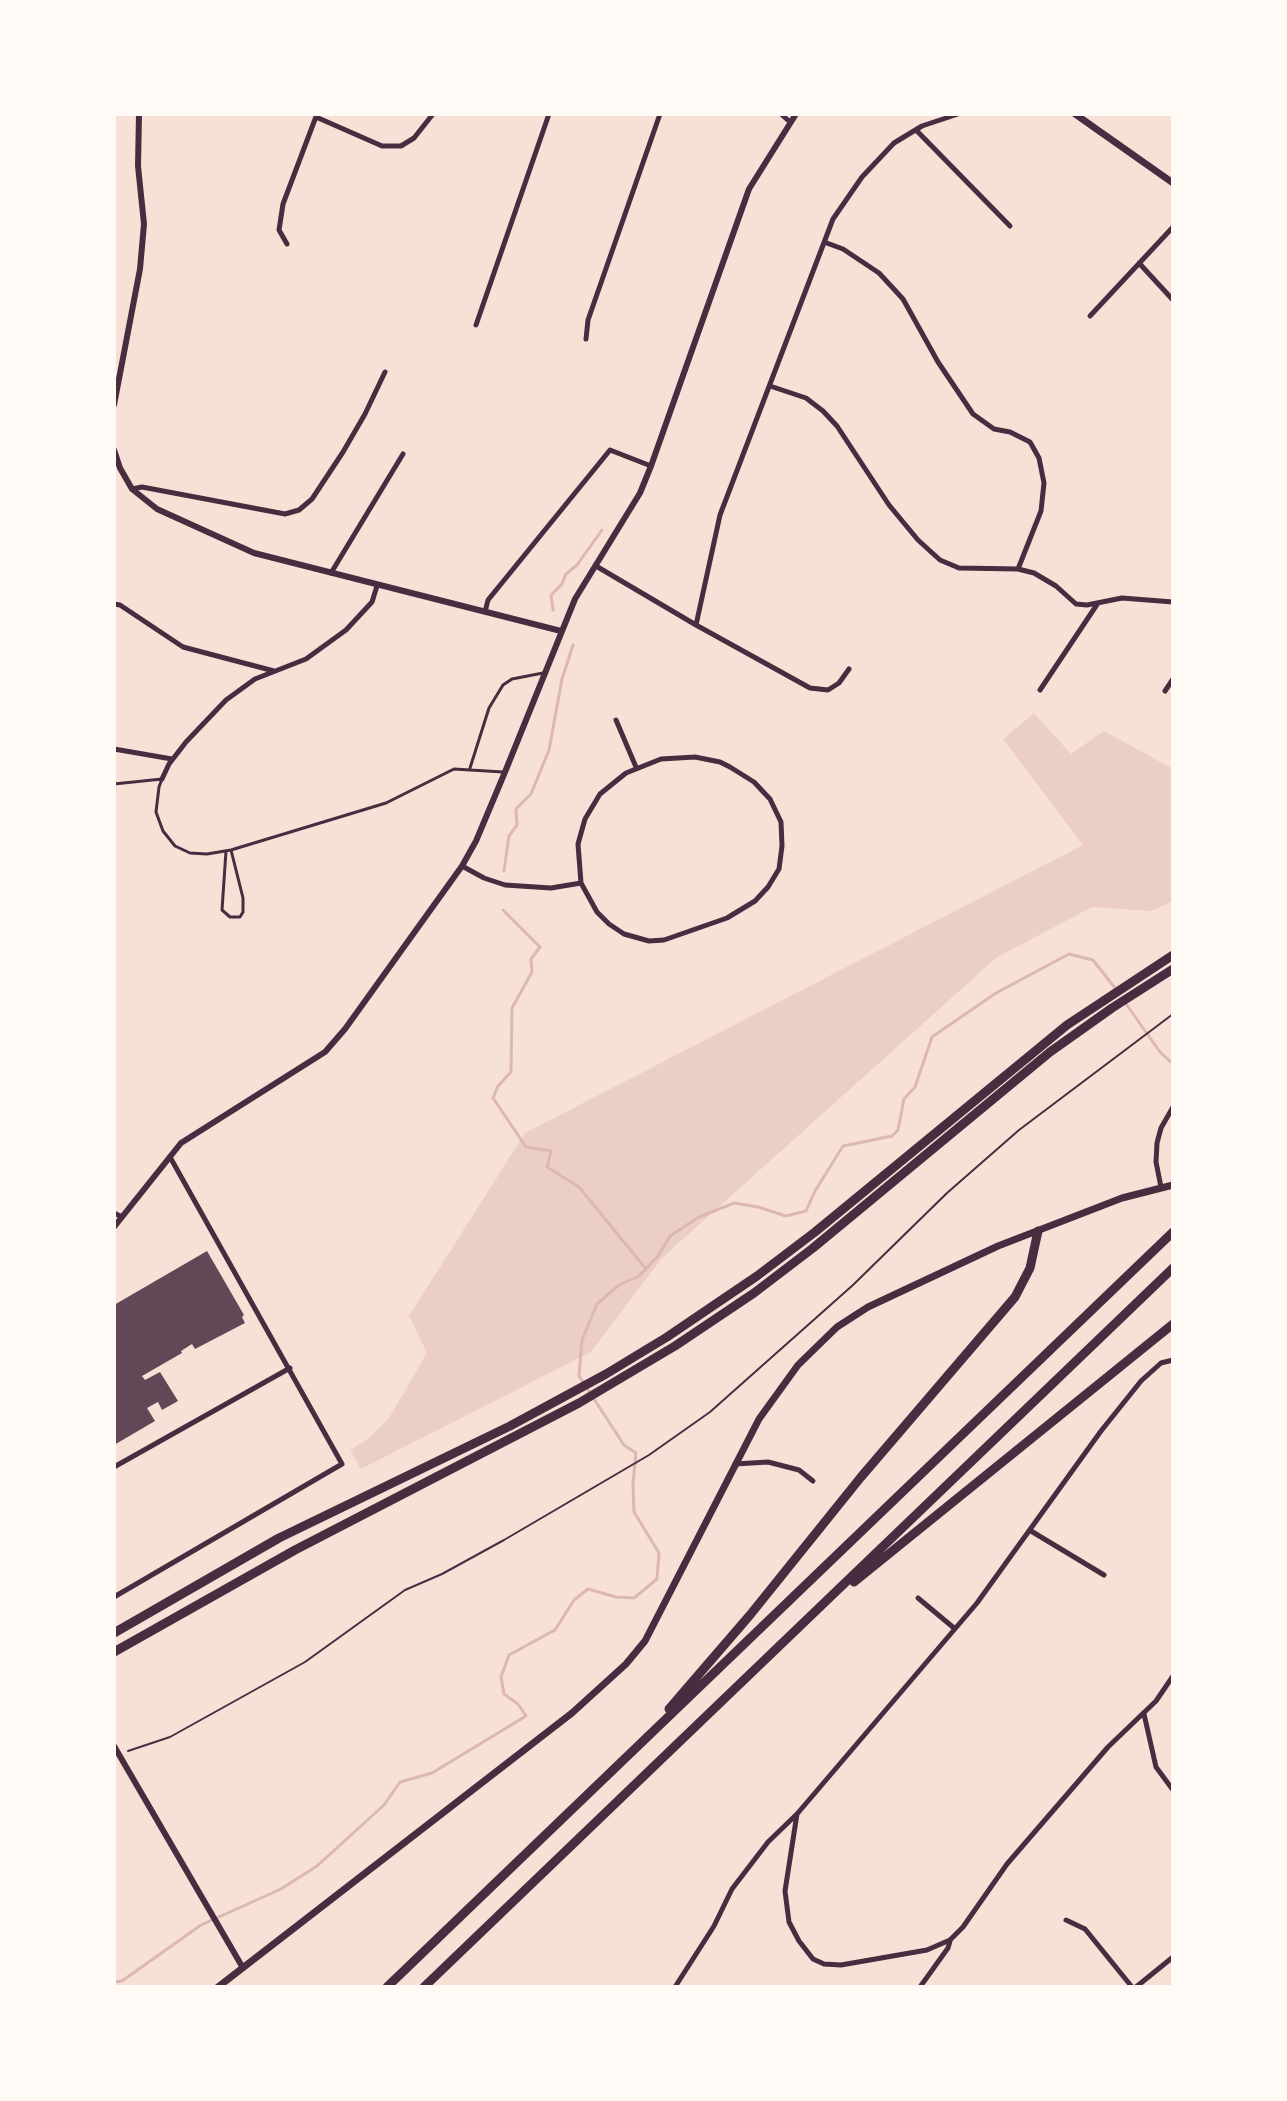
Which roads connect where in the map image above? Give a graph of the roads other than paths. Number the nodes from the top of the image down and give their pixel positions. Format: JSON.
{"nodes":[{"id":1,"x":139,"y":114,"type":"edge"},
{"id":2,"x":433,"y":114,"type":"edge"},
{"id":3,"x":549,"y":114,"type":"edge"},
{"id":4,"x":660,"y":114,"type":"edge"},
{"id":5,"x":781,"y":114,"type":"edge"},
{"id":6,"x":796,"y":114,"type":"edge"},
{"id":7,"x":958,"y":114,"type":"edge"},
{"id":8,"x":1075,"y":114,"type":"edge"},
{"id":9,"x":316,"y":116,"type":"edge"},
{"id":10,"x":790,"y":122,"type":"junction"},
{"id":11,"x":916,"y":130,"type":"junction"},
{"id":12,"x":1173,"y":183,"type":"edge"},
{"id":13,"x":1010,"y":226,"type":"dead end"},
{"id":14,"x":1173,"y":227,"type":"edge"},
{"id":15,"x":824,"y":242,"type":"junction"},
{"id":16,"x":287,"y":244,"type":"dead end"},
{"id":17,"x":1139,"y":263,"type":"junction"},
{"id":18,"x":1173,"y":300,"type":"edge"},
{"id":19,"x":1090,"y":316,"type":"dead end"},
{"id":20,"x":476,"y":325,"type":"dead end"},
{"id":21,"x":586,"y":339,"type":"dead end"},
{"id":22,"x":385,"y":372,"type":"dead end"},
{"id":23,"x":770,"y":386,"type":"junction"},
{"id":24,"x":114,"y":405,"type":"edge"},
{"id":25,"x":114,"y":450,"type":"edge"},
{"id":26,"x":403,"y":454,"type":"dead end"},
{"id":27,"x":651,"y":466,"type":"junction"},
{"id":28,"x":132,"y":489,"type":"junction"},
{"id":29,"x":596,"y":566,"type":"junction"},
{"id":30,"x":1018,"y":569,"type":"junction"},
{"id":31,"x":330,"y":575,"type":"junction"},
{"id":32,"x":377,"y":586,"type":"junction"},
{"id":33,"x":1099,"y":602,"type":"junction"},
{"id":34,"x":1173,"y":602,"type":"edge"},
{"id":35,"x":114,"y":604,"type":"edge"},
{"id":36,"x":485,"y":612,"type":"junction"},
{"id":37,"x":696,"y":625,"type":"junction"},
{"id":38,"x":561,"y":631,"type":"junction"},
{"id":39,"x":849,"y":669,"type":"dead end"},
{"id":40,"x":275,"y":671,"type":"junction"},
{"id":41,"x":547,"y":672,"type":"junction"},
{"id":42,"x":1173,"y":679,"type":"edge"},
{"id":43,"x":1040,"y":690,"type":"dead end"},
{"id":44,"x":1165,"y":691,"type":"dead end"},
{"id":45,"x":616,"y":720,"type":"dead end"},
{"id":46,"x":114,"y":749,"type":"edge"},
{"id":47,"x":173,"y":760,"type":"junction"},
{"id":48,"x":636,"y":767,"type":"junction"},
{"id":49,"x":470,"y":768,"type":"junction"},
{"id":50,"x":505,"y":772,"type":"junction"},
{"id":51,"x":162,"y":779,"type":"junction"},
{"id":52,"x":114,"y":784,"type":"edge"},
{"id":53,"x":229,"y":851,"type":"junction"},
{"id":54,"x":462,"y":866,"type":"junction"},
{"id":55,"x":581,"y":883,"type":"junction"},
{"id":56,"x":1173,"y":955,"type":"edge"},
{"id":57,"x":1173,"y":969,"type":"edge"},
{"id":58,"x":1173,"y":1107,"type":"edge"},
{"id":59,"x":170,"y":1157,"type":"junction"},
{"id":60,"x":1173,"y":1185,"type":"edge"},
{"id":61,"x":1161,"y":1187,"type":"junction"},
{"id":62,"x":114,"y":1213,"type":"edge"},
{"id":63,"x":122,"y":1217,"type":"junction"},
{"id":64,"x":114,"y":1227,"type":"edge"},
{"id":65,"x":1038,"y":1231,"type":"junction"},
{"id":66,"x":1173,"y":1232,"type":"edge"},
{"id":67,"x":1173,"y":1268,"type":"edge"},
{"id":68,"x":1173,"y":1324,"type":"edge"},
{"id":69,"x":1173,"y":1360,"type":"edge"},
{"id":70,"x":290,"y":1368,"type":"junction"},
{"id":71,"x":734,"y":1464,"type":"junction"},
{"id":72,"x":114,"y":1467,"type":"edge"},
{"id":73,"x":813,"y":1481,"type":"dead end"},
{"id":74,"x":1031,"y":1531,"type":"junction"},
{"id":75,"x":1104,"y":1575,"type":"dead end"},
{"id":76,"x":114,"y":1597,"type":"edge"},
{"id":77,"x":918,"y":1598,"type":"dead end"},
{"id":78,"x":816,"y":1611,"type":"junction"},
{"id":79,"x":955,"y":1628,"type":"junction"},
{"id":80,"x":114,"y":1633,"type":"edge"},
{"id":81,"x":114,"y":1652,"type":"edge"},
{"id":82,"x":1173,"y":1676,"type":"edge"},
{"id":83,"x":1143,"y":1713,"type":"junction"},
{"id":84,"x":114,"y":1746,"type":"edge"},
{"id":85,"x":631,"y":1753,"type":"junction"},
{"id":86,"x":1173,"y":1790,"type":"edge"},
{"id":87,"x":797,"y":1814,"type":"junction"},
{"id":88,"x":1066,"y":1920,"type":"dead end"},
{"id":89,"x":950,"y":1940,"type":"junction"},
{"id":90,"x":1173,"y":1957,"type":"edge"},
{"id":91,"x":243,"y":1968,"type":"junction"},
{"id":92,"x":218,"y":1987,"type":"edge"},
{"id":93,"x":387,"y":1987,"type":"edge"},
{"id":94,"x":424,"y":1987,"type":"edge"},
{"id":95,"x":675,"y":1987,"type":"edge"},
{"id":96,"x":920,"y":1987,"type":"edge"},
{"id":97,"x":1134,"y":1987,"type":"edge"}],
"edges":[{"from":1,"to":24,"type":"street"},
{"from":2,"to":9,"type":"street"},
{"from":3,"to":20,"type":"street"},
{"from":4,"to":21,"type":"street"},
{"from":5,"to":10,"type":"street"},
{"from":6,"to":10,"type":"street"},
{"from":7,"to":11,"type":"street"},
{"from":8,"to":12,"type":"main road"},
{"from":9,"to":16,"type":"street"},
{"from":10,"to":27,"type":"street"},
{"from":11,"to":13,"type":"street"},
{"from":11,"to":15,"type":"street"},
{"from":14,"to":17,"type":"street"},
{"from":15,"to":23,"type":"street"},
{"from":15,"to":30,"type":"street"},
{"from":17,"to":18,"type":"street"},
{"from":17,"to":19,"type":"street"},
{"from":22,"to":28,"type":"street"},
{"from":23,"to":30,"type":"street"},
{"from":23,"to":37,"type":"street"},
{"from":25,"to":28,"type":"street"},
{"from":26,"to":31,"type":"street"},
{"from":27,"to":29,"type":"street"},
{"from":27,"to":36,"type":"street"},
{"from":28,"to":31,"type":"street"},
{"from":29,"to":37,"type":"street"},
{"from":29,"to":38,"type":"street"},
{"from":30,"to":33,"type":"street"},
{"from":31,"to":32,"type":"street"},
{"from":32,"to":36,"type":"street"},
{"from":32,"to":40,"type":"street"},
{"from":33,"to":34,"type":"street"},
{"from":33,"to":43,"type":"street"},
{"from":35,"to":40,"type":"street"},
{"from":36,"to":38,"type":"street"},
{"from":37,"to":39,"type":"street"},
{"from":38,"to":41,"type":"street"},
{"from":40,"to":47,"type":"street"},
{"from":41,"to":49,"type":"lane"},
{"from":41,"to":50,"type":"street"},
{"from":42,"to":44,"type":"street"},
{"from":45,"to":48,"type":"street"},
{"from":46,"to":47,"type":"street"},
{"from":47,"to":51,"type":"street"},
{"from":48,"to":55,"type":"street"},
{"from":48,"to":55,"type":"street"},
{"from":49,"to":50,"type":"lane"},
{"from":49,"to":53,"type":"lane"},
{"from":50,"to":54,"type":"street"},
{"from":51,"to":52,"type":"lane"},
{"from":51,"to":53,"type":"lane"},
{"from":53,"to":53,"type":"lane"},
{"from":54,"to":55,"type":"street"},
{"from":54,"to":59,"type":"street"},
{"from":56,"to":80,"type":"highway"},
{"from":57,"to":81,"type":"highway"},
{"from":58,"to":61,"type":"street"},
{"from":59,"to":63,"type":"street"},
{"from":59,"to":70,"type":"street"},
{"from":60,"to":61,"type":"main road"},
{"from":61,"to":65,"type":"main road"},
{"from":62,"to":63,"type":"street"},
{"from":63,"to":64,"type":"street"},
{"from":65,"to":71,"type":"main road"},
{"from":65,"to":85,"type":"highway"},
{"from":66,"to":85,"type":"highway"},
{"from":67,"to":78,"type":"highway"},
{"from":68,"to":78,"type":"highway"},
{"from":69,"to":74,"type":"street"},
{"from":70,"to":72,"type":"street"},
{"from":70,"to":76,"type":"street"},
{"from":71,"to":73,"type":"street"},
{"from":71,"to":91,"type":"main road"},
{"from":74,"to":75,"type":"street"},
{"from":74,"to":79,"type":"street"},
{"from":77,"to":79,"type":"street"},
{"from":78,"to":94,"type":"highway"},
{"from":79,"to":87,"type":"street"},
{"from":82,"to":83,"type":"street"},
{"from":83,"to":86,"type":"street"},
{"from":83,"to":89,"type":"street"},
{"from":84,"to":91,"type":"street"},
{"from":85,"to":93,"type":"highway"},
{"from":87,"to":89,"type":"street"},
{"from":87,"to":95,"type":"street"},
{"from":88,"to":97,"type":"street"},
{"from":89,"to":96,"type":"street"},
{"from":90,"to":97,"type":"street"},
{"from":91,"to":92,"type":"main road"}]}
